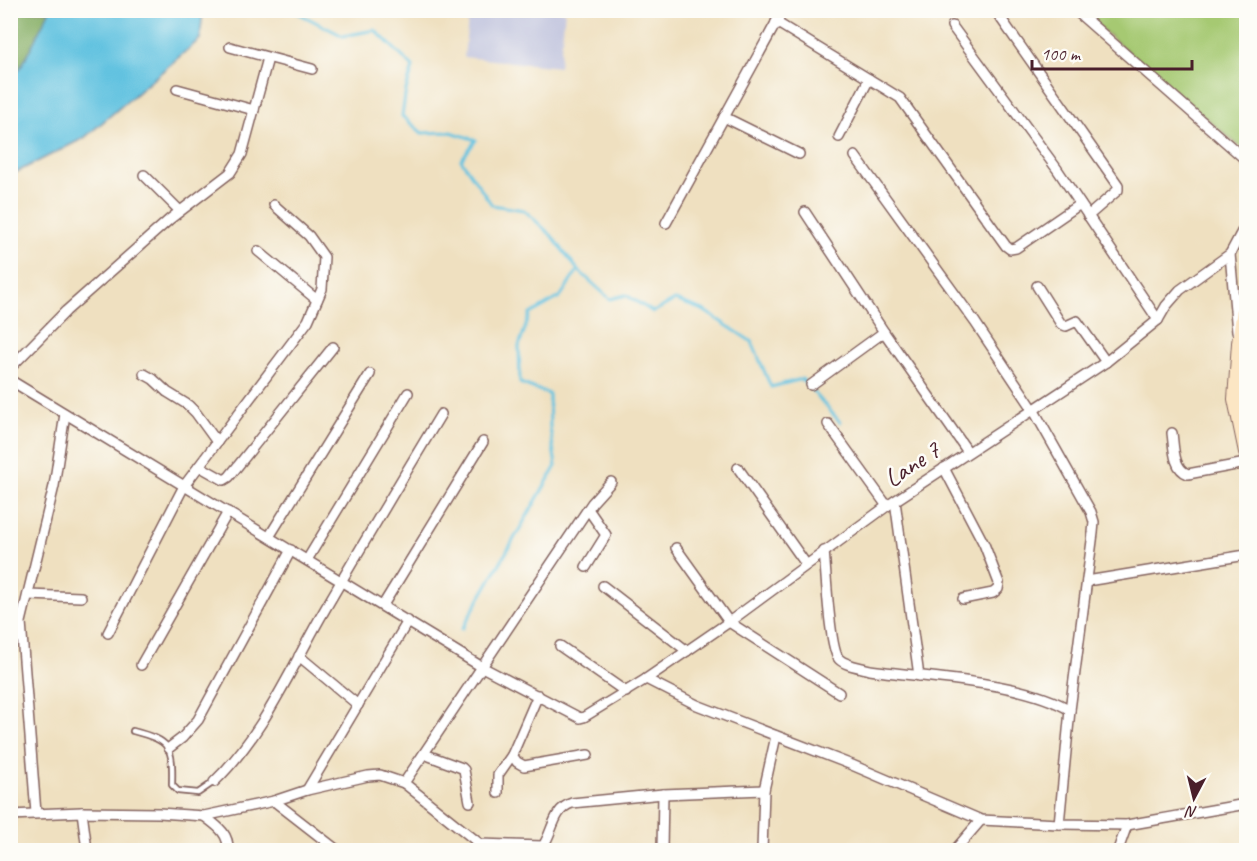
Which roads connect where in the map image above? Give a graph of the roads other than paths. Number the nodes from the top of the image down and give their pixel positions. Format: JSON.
{"nodes":[{"id":1,"x":783,"y":10,"type":"edge"},
{"id":2,"x":995,"y":10,"type":"edge"},
{"id":3,"x":1075,"y":10,"type":"edge"},
{"id":4,"x":776,"y":22,"type":"junction"},
{"id":5,"x":952,"y":26,"type":"dead end"},
{"id":6,"x":230,"y":47,"type":"dead end"},
{"id":7,"x":268,"y":58,"type":"junction"},
{"id":8,"x":312,"y":69,"type":"dead end"},
{"id":9,"x":869,"y":79,"type":"junction"},
{"id":10,"x":177,"y":89,"type":"dead end"},
{"id":11,"x":254,"y":110,"type":"junction"},
{"id":12,"x":724,"y":117,"type":"junction"},
{"id":13,"x":839,"y":137,"type":"dead end"},
{"id":14,"x":799,"y":154,"type":"dead end"},
{"id":15,"x":855,"y":156,"type":"dead end"},
{"id":16,"x":1246,"y":160,"type":"edge"},
{"id":17,"x":144,"y":174,"type":"dead end"},
{"id":18,"x":1080,"y":204,"type":"junction"},
{"id":19,"x":274,"y":205,"type":"dead end"},
{"id":20,"x":180,"y":211,"type":"junction"},
{"id":21,"x":805,"y":212,"type":"dead end"},
{"id":22,"x":1088,"y":216,"type":"junction"},
{"id":23,"x":666,"y":223,"type":"dead end"},
{"id":24,"x":1246,"y":224,"type":"edge"},
{"id":25,"x":258,"y":251,"type":"dead end"},
{"id":26,"x":1230,"y":254,"type":"junction"},
{"id":27,"x":1037,"y":286,"type":"dead end"},
{"id":28,"x":1246,"y":296,"type":"edge"},
{"id":29,"x":317,"y":300,"type":"junction"},
{"id":30,"x":1158,"y":320,"type":"junction"},
{"id":31,"x":884,"y":332,"type":"junction"},
{"id":32,"x":1239,"y":343,"type":"junction"},
{"id":33,"x":333,"y":347,"type":"dead end"},
{"id":34,"x":1106,"y":362,"type":"junction"},
{"id":35,"x":10,"y":368,"type":"edge"},
{"id":36,"x":144,"y":374,"type":"dead end"},
{"id":37,"x":370,"y":374,"type":"dead end"},
{"id":38,"x":10,"y":380,"type":"edge"},
{"id":39,"x":811,"y":385,"type":"dead end"},
{"id":40,"x":408,"y":393,"type":"dead end"},
{"id":41,"x":1034,"y":409,"type":"junction"},
{"id":42,"x":65,"y":414,"type":"junction"},
{"id":43,"x":441,"y":414,"type":"dead end"},
{"id":44,"x":828,"y":424,"type":"dead end"},
{"id":45,"x":1172,"y":433,"type":"dead end"},
{"id":46,"x":217,"y":442,"type":"junction"},
{"id":47,"x":483,"y":442,"type":"dead end"},
{"id":48,"x":968,"y":452,"type":"junction"},
{"id":49,"x":1246,"y":452,"type":"edge"},
{"id":50,"x":1246,"y":463,"type":"edge"},
{"id":51,"x":199,"y":466,"type":"junction"},
{"id":52,"x":738,"y":468,"type":"dead end"},
{"id":53,"x":944,"y":468,"type":"junction"},
{"id":54,"x":611,"y":482,"type":"dead end"},
{"id":55,"x":184,"y":486,"type":"junction"},
{"id":56,"x":891,"y":504,"type":"junction"},
{"id":57,"x":588,"y":509,"type":"junction"},
{"id":58,"x":228,"y":512,"type":"junction"},
{"id":59,"x":269,"y":537,"type":"junction"},
{"id":60,"x":676,"y":548,"type":"dead end"},
{"id":61,"x":291,"y":550,"type":"junction"},
{"id":62,"x":824,"y":551,"type":"junction"},
{"id":63,"x":1246,"y":555,"type":"edge"},
{"id":64,"x":307,"y":560,"type":"junction"},
{"id":65,"x":806,"y":564,"type":"junction"},
{"id":66,"x":586,"y":567,"type":"dead end"},
{"id":67,"x":342,"y":581,"type":"junction"},
{"id":68,"x":1087,"y":581,"type":"junction"},
{"id":69,"x":603,"y":586,"type":"dead end"},
{"id":70,"x":28,"y":595,"type":"junction"},
{"id":71,"x":81,"y":597,"type":"dead end"},
{"id":72,"x":963,"y":599,"type":"dead end"},
{"id":73,"x":383,"y":605,"type":"junction"},
{"id":74,"x":408,"y":621,"type":"junction"},
{"id":75,"x":729,"y":621,"type":"junction"},
{"id":76,"x":108,"y":633,"type":"dead end"},
{"id":77,"x":560,"y":646,"type":"dead end"},
{"id":78,"x":687,"y":651,"type":"junction"},
{"id":79,"x":299,"y":656,"type":"junction"},
{"id":80,"x":141,"y":665,"type":"dead end"},
{"id":81,"x":482,"y":667,"type":"junction"},
{"id":82,"x":919,"y":676,"type":"junction"},
{"id":83,"x":646,"y":679,"type":"junction"},
{"id":84,"x":626,"y":692,"type":"junction"},
{"id":85,"x":839,"y":693,"type":"dead end"},
{"id":86,"x":538,"y":695,"type":"junction"},
{"id":87,"x":358,"y":705,"type":"junction"},
{"id":88,"x":1070,"y":710,"type":"junction"},
{"id":89,"x":133,"y":731,"type":"dead end"},
{"id":90,"x":776,"y":736,"type":"junction"},
{"id":91,"x":169,"y":748,"type":"junction"},
{"id":92,"x":424,"y":754,"type":"junction"},
{"id":93,"x":512,"y":755,"type":"junction"},
{"id":94,"x":588,"y":755,"type":"dead end"},
{"id":95,"x":214,"y":782,"type":"joint"},
{"id":96,"x":404,"y":783,"type":"junction"},
{"id":97,"x":307,"y":790,"type":"junction"},
{"id":98,"x":764,"y":790,"type":"junction"},
{"id":99,"x":498,"y":793,"type":"dead end"},
{"id":100,"x":663,"y":794,"type":"junction"},
{"id":101,"x":274,"y":801,"type":"junction"},
{"id":102,"x":470,"y":802,"type":"dead end"},
{"id":103,"x":1246,"y":804,"type":"edge"},
{"id":104,"x":82,"y":812,"type":"junction"},
{"id":105,"x":36,"y":813,"type":"junction"},
{"id":106,"x":10,"y":815,"type":"edge"},
{"id":107,"x":204,"y":816,"type":"junction"},
{"id":108,"x":981,"y":820,"type":"junction"},
{"id":109,"x":1059,"y":824,"type":"junction"},
{"id":110,"x":1127,"y":825,"type":"junction"},
{"id":111,"x":543,"y":848,"type":"edge"},
{"id":112,"x":87,"y":850,"type":"edge"},
{"id":113,"x":228,"y":850,"type":"edge"},
{"id":114,"x":338,"y":850,"type":"edge"},
{"id":115,"x":662,"y":850,"type":"edge"},
{"id":116,"x":762,"y":850,"type":"edge"},
{"id":117,"x":955,"y":850,"type":"edge"},
{"id":118,"x":1118,"y":850,"type":"edge"}],
"edges":[{"from":1,"to":4,"type":"street"},
{"from":2,"to":22,"type":"street"},
{"from":3,"to":16,"type":"street"},
{"from":4,"to":9,"type":"street"},
{"from":4,"to":12,"type":"street"},
{"from":5,"to":18,"type":"street"},
{"from":6,"to":7,"type":"street"},
{"from":7,"to":8,"type":"street"},
{"from":7,"to":11,"type":"street"},
{"from":9,"to":13,"type":"street"},
{"from":9,"to":18,"type":"street"},
{"from":10,"to":11,"type":"street"},
{"from":11,"to":20,"type":"street"},
{"from":12,"to":14,"type":"street"},
{"from":12,"to":23,"type":"street"},
{"from":15,"to":41,"type":"street"},
{"from":17,"to":20,"type":"street"},
{"from":18,"to":22,"type":"street"},
{"from":19,"to":29,"type":"street"},
{"from":20,"to":35,"type":"street"},
{"from":21,"to":31,"type":"street"},
{"from":22,"to":30,"type":"street"},
{"from":24,"to":26,"type":"street","name":"Lane 7"},
{"from":25,"to":29,"type":"street"},
{"from":26,"to":30,"type":"street","name":"Lane 7"},
{"from":26,"to":32,"type":"street"},
{"from":27,"to":34,"type":"street"},
{"from":28,"to":32,"type":"main road"},
{"from":29,"to":46,"type":"street"},
{"from":30,"to":34,"type":"street","name":"Lane 7"},
{"from":31,"to":39,"type":"street"},
{"from":31,"to":48,"type":"street"},
{"from":32,"to":49,"type":"main road"},
{"from":33,"to":51,"type":"street"},
{"from":34,"to":41,"type":"street","name":"Lane 7"},
{"from":36,"to":46,"type":"street"},
{"from":37,"to":59,"type":"street"},
{"from":38,"to":42,"type":"street"},
{"from":40,"to":64,"type":"street"},
{"from":41,"to":48,"type":"street","name":"Lane 7"},
{"from":41,"to":68,"type":"street"},
{"from":42,"to":55,"type":"street"},
{"from":42,"to":70,"type":"street"},
{"from":43,"to":67,"type":"street"},
{"from":44,"to":56,"type":"street"},
{"from":45,"to":50,"type":"street"},
{"from":46,"to":51,"type":"street"},
{"from":47,"to":73,"type":"street"},
{"from":48,"to":53,"type":"street","name":"Lane 7"},
{"from":51,"to":55,"type":"street"},
{"from":52,"to":65,"type":"street"},
{"from":53,"to":56,"type":"street","name":"Lane 7"},
{"from":53,"to":72,"type":"street"},
{"from":54,"to":57,"type":"street"},
{"from":55,"to":58,"type":"street"},
{"from":55,"to":76,"type":"street"},
{"from":56,"to":62,"type":"street","name":"Lane 7"},
{"from":56,"to":82,"type":"street"},
{"from":57,"to":66,"type":"street"},
{"from":57,"to":81,"type":"street"},
{"from":58,"to":59,"type":"street"},
{"from":58,"to":80,"type":"street"},
{"from":59,"to":61,"type":"street"},
{"from":60,"to":75,"type":"street"},
{"from":61,"to":64,"type":"street"},
{"from":61,"to":91,"type":"street"},
{"from":62,"to":65,"type":"street","name":"Lane 7"},
{"from":62,"to":82,"type":"street"},
{"from":63,"to":68,"type":"street"},
{"from":64,"to":67,"type":"street"},
{"from":65,"to":75,"type":"street","name":"Lane 7"},
{"from":67,"to":73,"type":"street"},
{"from":67,"to":79,"type":"street"},
{"from":68,"to":88,"type":"street"},
{"from":69,"to":78,"type":"street"},
{"from":70,"to":71,"type":"street"},
{"from":70,"to":105,"type":"street"},
{"from":73,"to":74,"type":"street"},
{"from":74,"to":81,"type":"street"},
{"from":74,"to":87,"type":"street"},
{"from":75,"to":78,"type":"street","name":"Lane 7"},
{"from":75,"to":85,"type":"street"},
{"from":77,"to":84,"type":"street"},
{"from":78,"to":83,"type":"street","name":"Lane 7"},
{"from":79,"to":87,"type":"street"},
{"from":79,"to":95,"type":"street"},
{"from":81,"to":86,"type":"street"},
{"from":81,"to":92,"type":"street"},
{"from":82,"to":88,"type":"street"},
{"from":83,"to":84,"type":"street","name":"Lane 7"},
{"from":83,"to":90,"type":"street"},
{"from":84,"to":86,"type":"street","name":"Lane 7"},
{"from":86,"to":93,"type":"street"},
{"from":87,"to":97,"type":"street"},
{"from":88,"to":109,"type":"street"},
{"from":89,"to":91,"type":"lane"},
{"from":90,"to":98,"type":"street"},
{"from":90,"to":108,"type":"street"},
{"from":91,"to":95,"type":"lane"},
{"from":92,"to":96,"type":"street"},
{"from":92,"to":102,"type":"street"},
{"from":93,"to":94,"type":"street"},
{"from":93,"to":99,"type":"street"},
{"from":96,"to":97,"type":"street"},
{"from":96,"to":111,"type":"street"},
{"from":97,"to":101,"type":"street"},
{"from":98,"to":100,"type":"street"},
{"from":98,"to":116,"type":"street"},
{"from":100,"to":111,"type":"street"},
{"from":100,"to":115,"type":"street"},
{"from":101,"to":107,"type":"street"},
{"from":101,"to":114,"type":"street"},
{"from":103,"to":110,"type":"street"},
{"from":104,"to":105,"type":"street"},
{"from":104,"to":107,"type":"street"},
{"from":104,"to":112,"type":"street"},
{"from":105,"to":106,"type":"street"},
{"from":107,"to":113,"type":"street"},
{"from":108,"to":109,"type":"street"},
{"from":108,"to":117,"type":"street"},
{"from":109,"to":110,"type":"street"},
{"from":110,"to":118,"type":"street"}]}
